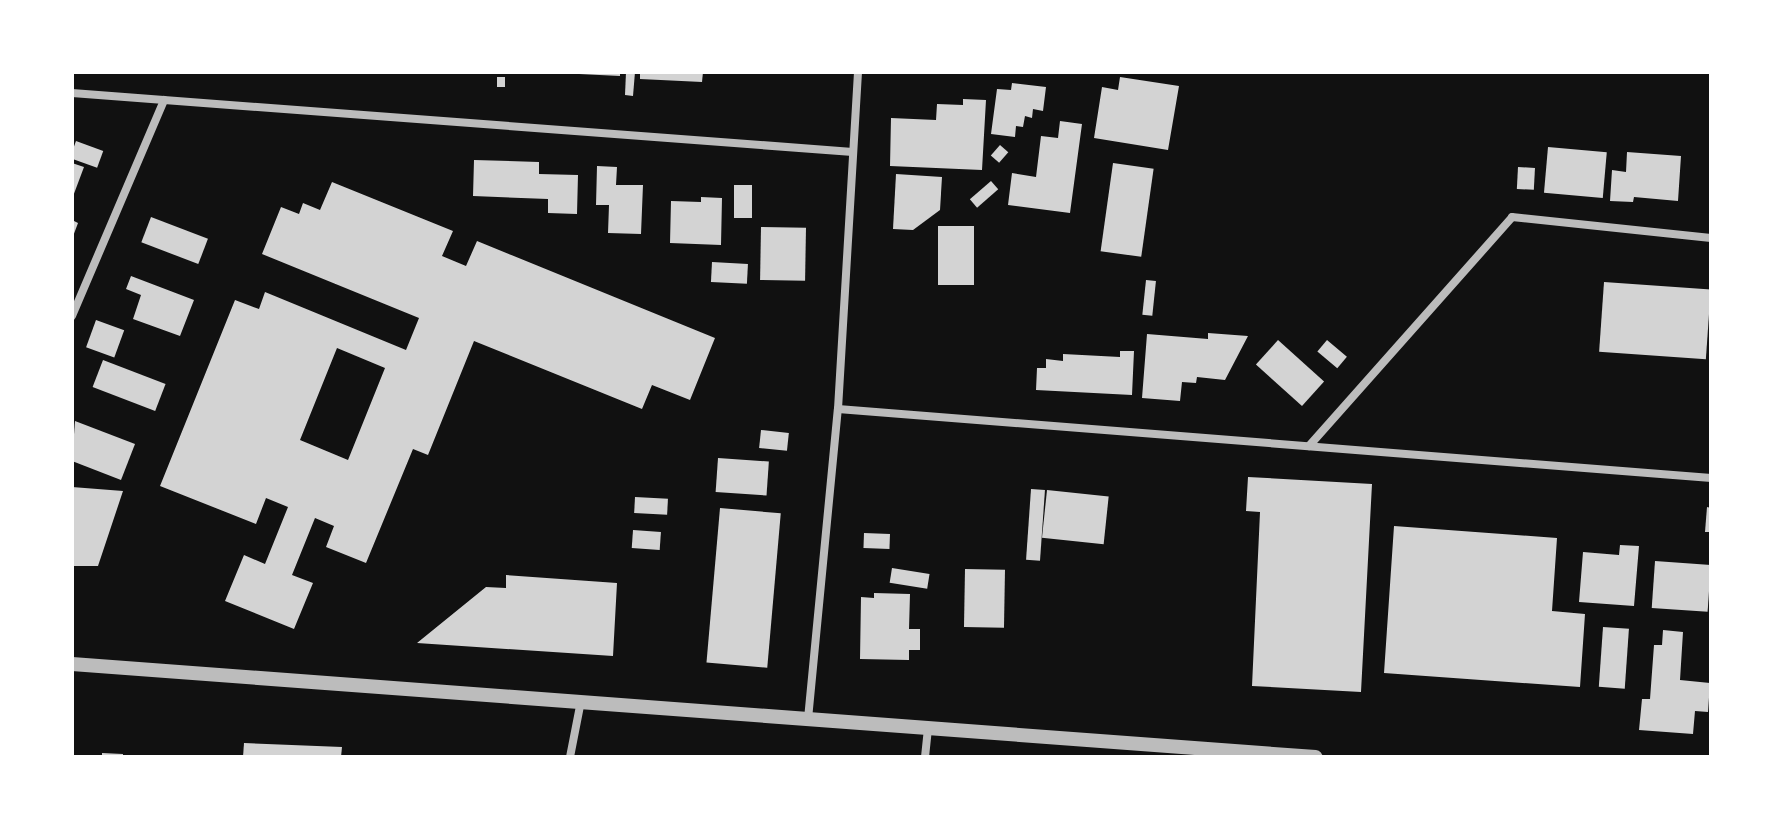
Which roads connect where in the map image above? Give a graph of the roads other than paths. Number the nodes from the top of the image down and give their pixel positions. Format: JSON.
{"nodes":[{"id":1,"x":858,"y":72,"type":"edge"},
{"id":2,"x":72,"y":93,"type":"edge"},
{"id":3,"x":164,"y":100,"type":"junction"},
{"id":4,"x":853,"y":152,"type":"junction"},
{"id":5,"x":1711,"y":238,"type":"edge"},
{"id":6,"x":72,"y":316,"type":"edge"},
{"id":7,"x":838,"y":409,"type":"junction"},
{"id":8,"x":1309,"y":446,"type":"junction"},
{"id":9,"x":1711,"y":478,"type":"edge"},
{"id":10,"x":72,"y":664,"type":"edge"},
{"id":11,"x":581,"y":701,"type":"junction"},
{"id":12,"x":808,"y":719,"type":"junction"},
{"id":13,"x":928,"y":728,"type":"junction"},
{"id":14,"x":570,"y":757,"type":"edge"},
{"id":15,"x":925,"y":757,"type":"edge"},
{"id":16,"x":1316,"y":757,"type":"edge"}],
"edges":[{"from":1,"to":4,"type":"street"},
{"from":2,"to":3,"type":"street"},
{"from":3,"to":4,"type":"street"},
{"from":3,"to":6,"type":"street"},
{"from":4,"to":7,"type":"street"},
{"from":5,"to":8,"type":"street"},
{"from":7,"to":8,"type":"street"},
{"from":7,"to":12,"type":"street"},
{"from":8,"to":9,"type":"street"},
{"from":10,"to":11,"type":"street"},
{"from":11,"to":12,"type":"street"},
{"from":11,"to":14,"type":"street"},
{"from":12,"to":13,"type":"street"},
{"from":13,"to":15,"type":"street"},
{"from":13,"to":16,"type":"street"}]}
